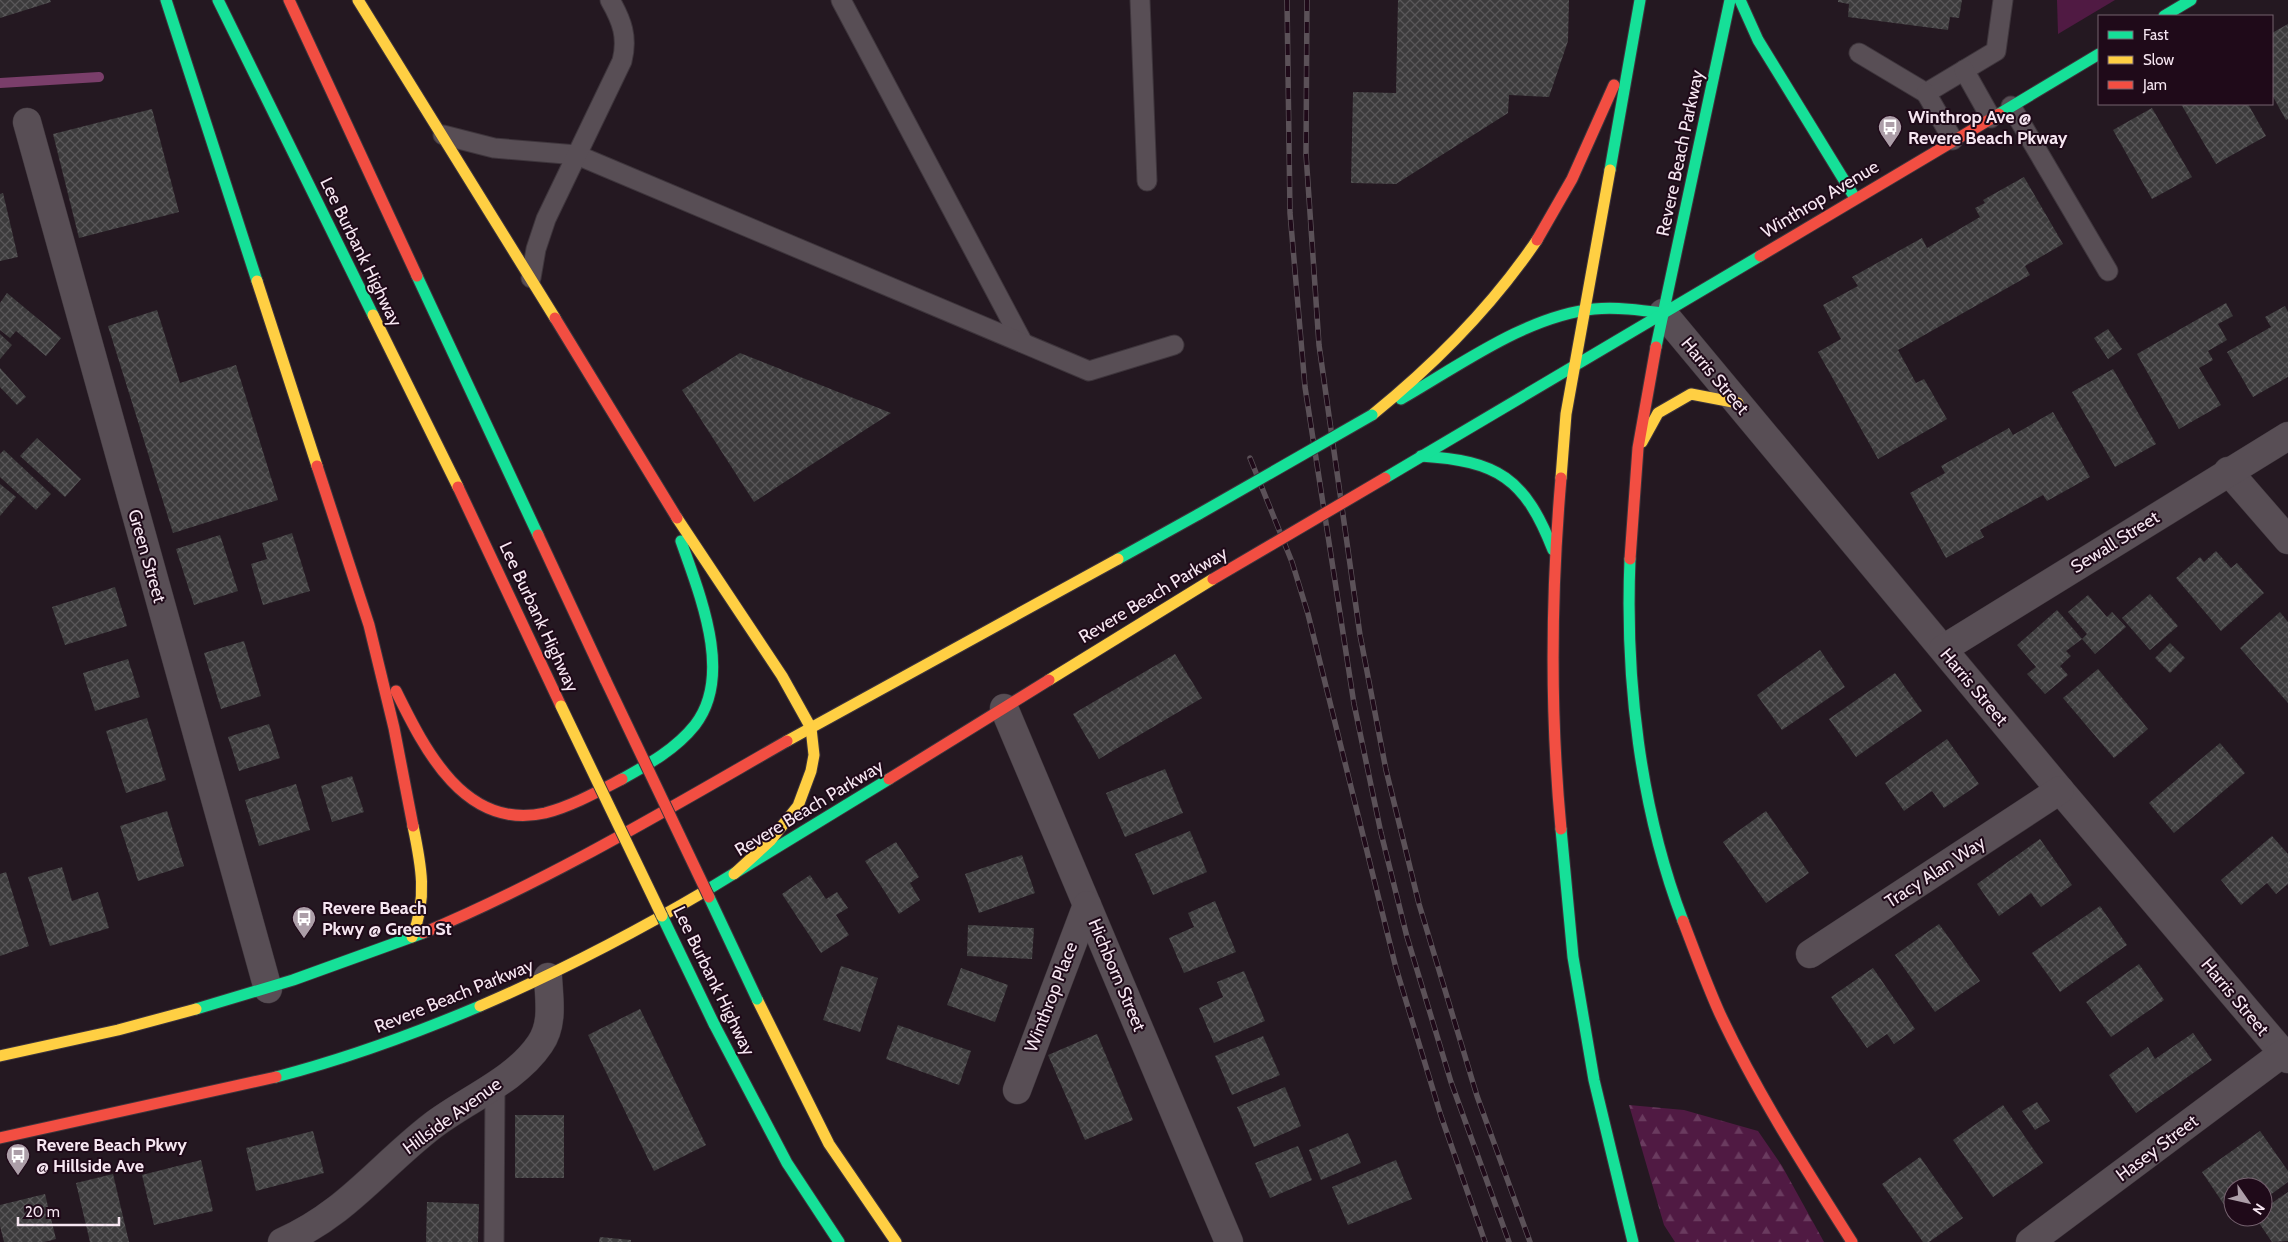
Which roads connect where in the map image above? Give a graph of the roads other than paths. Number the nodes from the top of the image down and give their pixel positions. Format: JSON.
{"nodes":[{"id":1,"x":166,"y":0,"type":"edge"},
{"id":2,"x":218,"y":0,"type":"edge"},
{"id":3,"x":289,"y":0,"type":"edge"},
{"id":4,"x":358,"y":0,"type":"edge"},
{"id":5,"x":610,"y":0,"type":"edge"},
{"id":6,"x":841,"y":0,"type":"edge"},
{"id":7,"x":1140,"y":0,"type":"edge"},
{"id":8,"x":1640,"y":0,"type":"edge"},
{"id":9,"x":1730,"y":0,"type":"edge"},
{"id":10,"x":1740,"y":0,"type":"edge"},
{"id":11,"x":2003,"y":0,"type":"edge"},
{"id":12,"x":2191,"y":0,"type":"edge"},
{"id":13,"x":2166,"y":15,"type":"edge"},
{"id":14,"x":1635,"y":30,"type":"junction"},
{"id":15,"x":1859,"y":52,"type":"dead end"},
{"id":16,"x":2098,"y":55,"type":"edge"},
{"id":17,"x":1964,"y":70,"type":"junction"},
{"id":18,"x":1926,"y":93,"type":"junction"},
{"id":19,"x":2011,"y":106,"type":"junction"},
{"id":20,"x":1991,"y":118,"type":"junction"},
{"id":21,"x":27,"y":122,"type":"dead end"},
{"id":22,"x":443,"y":135,"type":"junction"},
{"id":23,"x":1953,"y":140,"type":"junction"},
{"id":24,"x":577,"y":156,"type":"junction"},
{"id":25,"x":1147,"y":181,"type":"dead end"},
{"id":26,"x":1855,"y":198,"type":"junction"},
{"id":27,"x":2108,"y":271,"type":"dead end"},
{"id":28,"x":531,"y":278,"type":"junction"},
{"id":29,"x":1584,"y":311,"type":"junction"},
{"id":30,"x":1663,"y":313,"type":"junction"},
{"id":31,"x":1023,"y":343,"type":"junction"},
{"id":32,"x":1174,"y":345,"type":"dead end"},
{"id":33,"x":1574,"y":365,"type":"junction"},
{"id":34,"x":1738,"y":403,"type":"junction"},
{"id":35,"x":1372,"y":415,"type":"junction"},
{"id":36,"x":2288,"y":436,"type":"edge"},
{"id":37,"x":1638,"y":450,"type":"junction"},
{"id":38,"x":1421,"y":456,"type":"junction"},
{"id":39,"x":2228,"y":471,"type":"junction"},
{"id":40,"x":670,"y":506,"type":"junction"},
{"id":41,"x":2288,"y":540,"type":"edge"},
{"id":42,"x":1555,"y":556,"type":"junction"},
{"id":43,"x":369,"y":625,"type":"junction"},
{"id":44,"x":1943,"y":649,"type":"junction"},
{"id":45,"x":1004,"y":708,"type":"junction"},
{"id":46,"x":811,"y":728,"type":"junction"},
{"id":47,"x":2060,"y":790,"type":"junction"},
{"id":48,"x":734,"y":874,"type":"junction"},
{"id":49,"x":1087,"y":905,"type":"junction"},
{"id":50,"x":412,"y":937,"type":"junction"},
{"id":51,"x":1810,"y":954,"type":"dead end"},
{"id":52,"x":548,"y":977,"type":"junction"},
{"id":53,"x":268,"y":990,"type":"junction"},
{"id":54,"x":0,"y":1056,"type":"edge"},
{"id":55,"x":2286,"y":1056,"type":"edge"},
{"id":56,"x":495,"y":1084,"type":"junction"},
{"id":57,"x":1017,"y":1090,"type":"dead end"},
{"id":58,"x":0,"y":1138,"type":"edge"},
{"id":59,"x":282,"y":1242,"type":"edge"},
{"id":60,"x":494,"y":1242,"type":"edge"},
{"id":61,"x":839,"y":1242,"type":"edge"},
{"id":62,"x":896,"y":1242,"type":"edge"},
{"id":63,"x":1229,"y":1242,"type":"edge"},
{"id":64,"x":1633,"y":1242,"type":"edge"},
{"id":65,"x":1852,"y":1242,"type":"edge"},
{"id":66,"x":2030,"y":1242,"type":"edge"}],
"edges":[{"from":1,"to":43,"type":"main road"},
{"from":2,"to":61,"type":"main road","name":"Lee Burbank Highway","bridge":true},
{"from":3,"to":62,"type":"main road","name":"Lee Burbank Highway","bridge":true},
{"from":4,"to":22,"type":"main road"},
{"from":5,"to":24,"type":"lane"},
{"from":6,"to":31,"type":"lane"},
{"from":7,"to":25,"type":"lane"},
{"from":8,"to":14,"type":"main road"},
{"from":9,"to":30,"type":"main road","name":"Revere Beach Parkway"},
{"from":10,"to":26,"type":"main road"},
{"from":11,"to":17,"type":"lane"},
{"from":12,"to":13,"type":"main road"},
{"from":14,"to":29,"type":"main road"},
{"from":14,"to":35,"type":"main road"},
{"from":15,"to":18,"type":"lane"},
{"from":16,"to":19,"type":"main road","name":"Winthrop Avenue"},
{"from":17,"to":18,"type":"lane"},
{"from":17,"to":20,"type":"lane"},
{"from":18,"to":23,"type":"lane"},
{"from":19,"to":20,"type":"main road","name":"Winthrop Avenue"},
{"from":19,"to":27,"type":"lane"},
{"from":20,"to":23,"type":"main road","name":"Winthrop Avenue"},
{"from":21,"to":53,"type":"street","name":"Green Street"},
{"from":22,"to":24,"type":"lane"},
{"from":22,"to":28,"type":"main road"},
{"from":23,"to":26,"type":"main road","name":"Winthrop Avenue"},
{"from":24,"to":28,"type":"lane"},
{"from":24,"to":31,"type":"lane"},
{"from":26,"to":30,"type":"main road","name":"Winthrop Avenue"},
{"from":28,"to":40,"type":"main road"},
{"from":29,"to":30,"type":"main road"},
{"from":29,"to":33,"type":"main road"},
{"from":29,"to":35,"type":"main road"},
{"from":30,"to":33,"type":"main road","name":"Revere Beach Parkway"},
{"from":30,"to":34,"type":"street","name":"Harris Street"},
{"from":30,"to":37,"type":"main road"},
{"from":31,"to":32,"type":"lane"},
{"from":33,"to":38,"type":"main road","name":"Revere Beach Parkway"},
{"from":33,"to":42,"type":"main road"},
{"from":34,"to":37,"type":"main road"},
{"from":34,"to":44,"type":"street","name":"Harris Street"},
{"from":35,"to":46,"type":"main road","bridge":true},
{"from":36,"to":39,"type":"street","name":"Sewall Street"},
{"from":37,"to":65,"type":"main road"},
{"from":38,"to":42,"type":"main road"},
{"from":38,"to":45,"type":"main road","name":"Revere Beach Parkway","bridge":true},
{"from":39,"to":41,"type":"street"},
{"from":39,"to":44,"type":"street","name":"Sewall Street"},
{"from":40,"to":43,"type":"main road"},
{"from":40,"to":46,"type":"main road"},
{"from":42,"to":64,"type":"main road"},
{"from":43,"to":50,"type":"main road"},
{"from":44,"to":47,"type":"street","name":"Harris Street"},
{"from":45,"to":48,"type":"main road","name":"Revere Beach Parkway"},
{"from":45,"to":49,"type":"street","name":"Hichborn Street"},
{"from":46,"to":48,"type":"main road"},
{"from":46,"to":50,"type":"main road"},
{"from":47,"to":51,"type":"street","name":"Tracy Alan Way"},
{"from":47,"to":55,"type":"street","name":"Harris Street"},
{"from":48,"to":52,"type":"main road","name":"Revere Beach Parkway"},
{"from":49,"to":57,"type":"street","name":"Winthrop Place"},
{"from":49,"to":63,"type":"street","name":"Hichborn Street"},
{"from":50,"to":53,"type":"main road"},
{"from":52,"to":56,"type":"street","name":"Hillside Avenue"},
{"from":52,"to":58,"type":"main road","name":"Revere Beach Parkway"},
{"from":53,"to":54,"type":"main road"},
{"from":55,"to":66,"type":"street","name":"Hasey Street"},
{"from":56,"to":59,"type":"street","name":"Hillside Avenue"},
{"from":56,"to":60,"type":"lane"}]}
